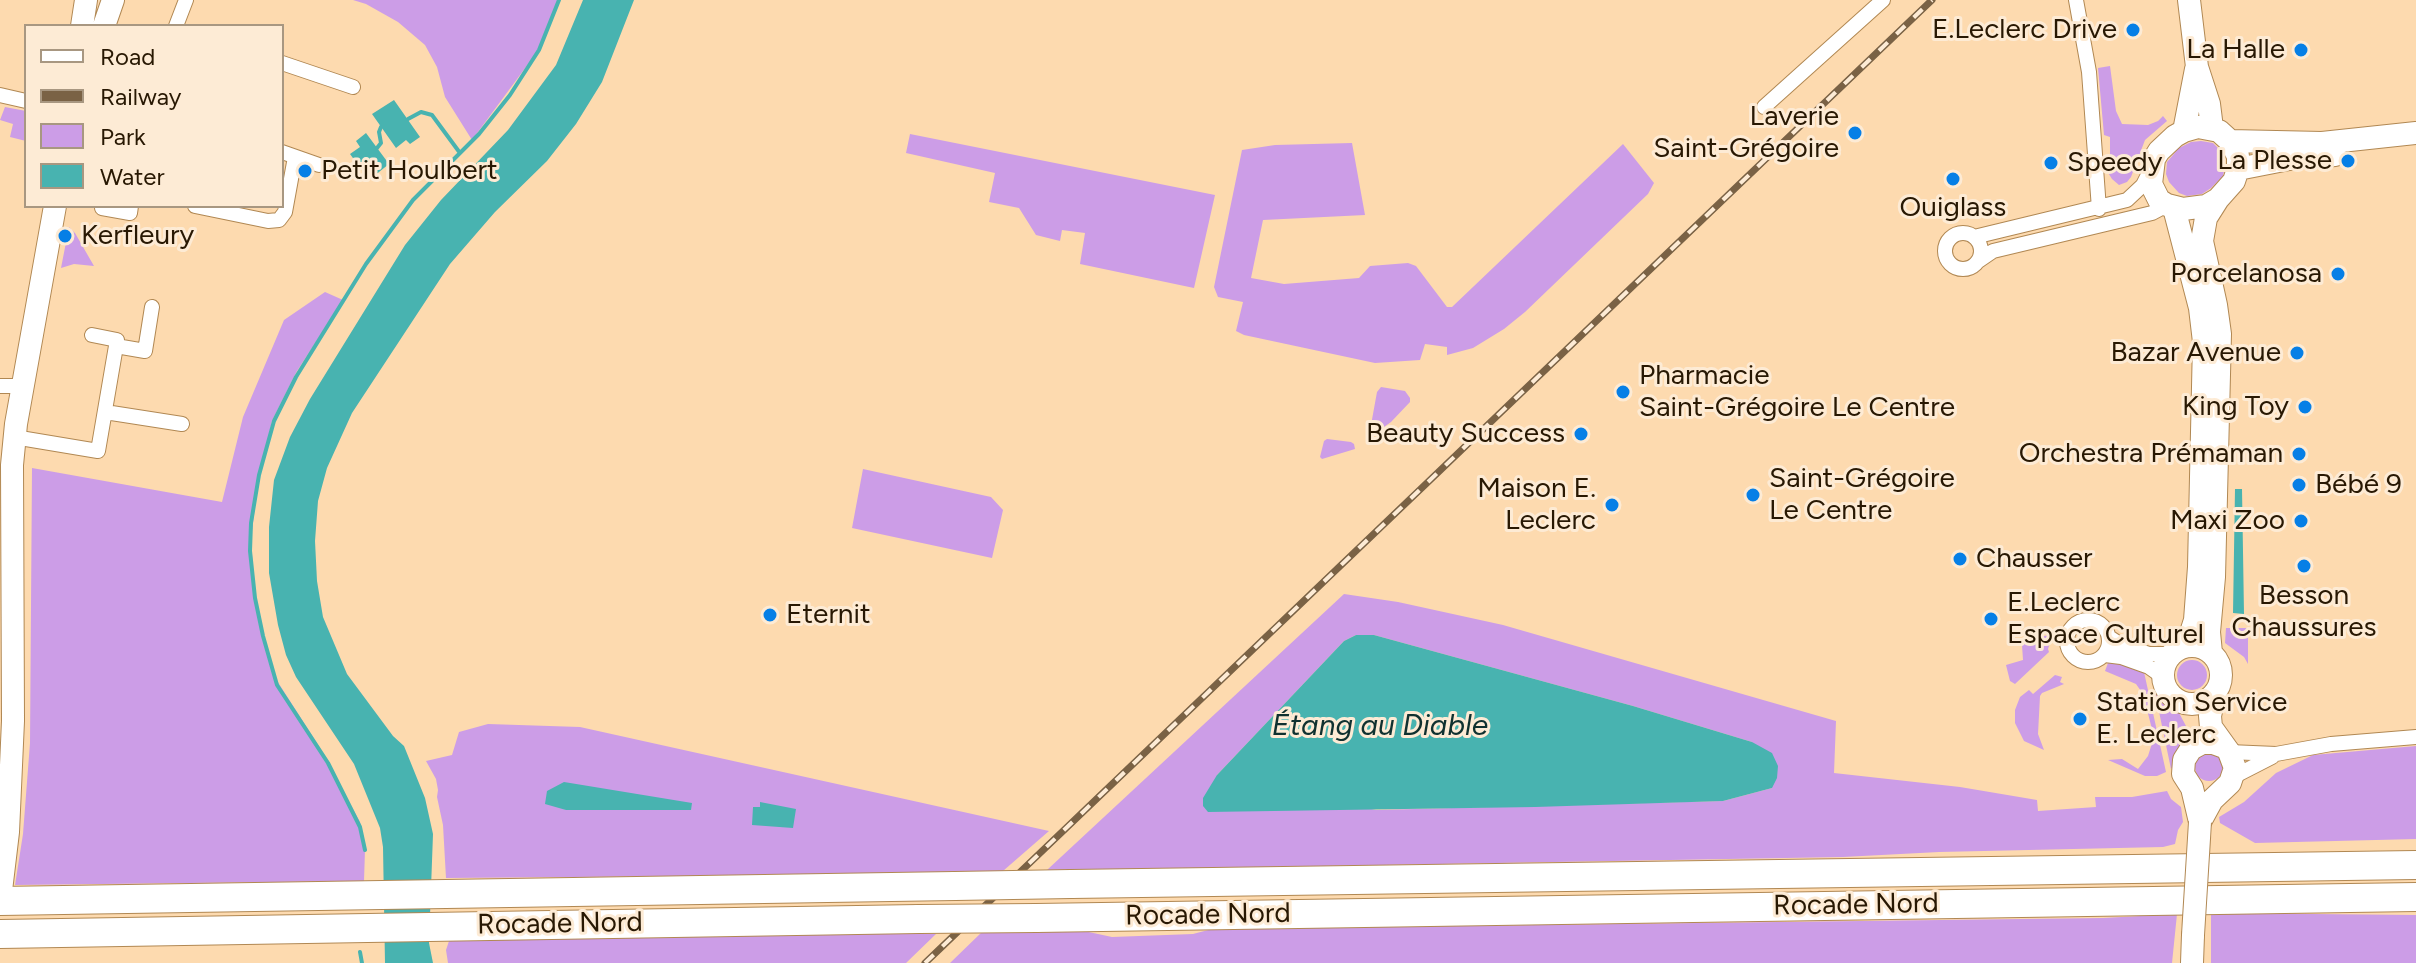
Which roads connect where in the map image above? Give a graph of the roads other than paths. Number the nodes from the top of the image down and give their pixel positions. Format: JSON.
{"nodes":[{"id":1,"x":86,"y":0,"type":"edge"},
{"id":2,"x":113,"y":0,"type":"edge"},
{"id":3,"x":186,"y":0,"type":"edge"},
{"id":4,"x":1883,"y":0,"type":"edge"},
{"id":5,"x":2076,"y":0,"type":"edge"},
{"id":6,"x":2189,"y":0,"type":"edge"},
{"id":7,"x":82,"y":24,"type":"edge"},
{"id":8,"x":105,"y":24,"type":"edge"},
{"id":9,"x":177,"y":24,"type":"edge"},
{"id":10,"x":284,"y":64,"type":"edge"},
{"id":11,"x":2197,"y":67,"type":"junction"},
{"id":12,"x":353,"y":87,"type":"dead end"},
{"id":13,"x":0,"y":95,"type":"edge"},
{"id":14,"x":24,"y":101,"type":"edge"},
{"id":15,"x":1764,"y":107,"type":"dead end"},
{"id":16,"x":2184,"y":131,"type":"junction"},
{"id":17,"x":2416,"y":133,"type":"edge"},
{"id":18,"x":2221,"y":134,"type":"junction"},
{"id":19,"x":2416,"y":147,"type":"edge"},
{"id":20,"x":288,"y":154,"type":"edge"},
{"id":21,"x":319,"y":165,"type":"dead end"},
{"id":22,"x":2151,"y":169,"type":"junction"},
{"id":23,"x":2238,"y":169,"type":"junction"},
{"id":24,"x":2218,"y":199,"type":"junction"},
{"id":25,"x":2170,"y":206,"type":"junction"},
{"id":26,"x":55,"y":208,"type":"edge"},
{"id":27,"x":102,"y":208,"type":"edge"},
{"id":28,"x":131,"y":208,"type":"edge"},
{"id":29,"x":205,"y":208,"type":"edge"},
{"id":30,"x":2099,"y":209,"type":"junction"},
{"id":31,"x":1974,"y":237,"type":"junction"},
{"id":32,"x":1977,"y":262,"type":"junction"},
{"id":33,"x":152,"y":307,"type":"dead end"},
{"id":34,"x":92,"y":335,"type":"dead end"},
{"id":35,"x":116,"y":346,"type":"junction"},
{"id":36,"x":0,"y":386,"type":"edge"},
{"id":37,"x":23,"y":386,"type":"junction"},
{"id":38,"x":105,"y":412,"type":"junction"},
{"id":39,"x":11,"y":420,"type":"edge"},
{"id":40,"x":182,"y":424,"type":"dead end"},
{"id":41,"x":2109,"y":637,"type":"junction"},
{"id":42,"x":2177,"y":651,"type":"junction"},
{"id":43,"x":2211,"y":653,"type":"junction"},
{"id":44,"x":2105,"y":655,"type":"junction"},
{"id":45,"x":2163,"y":677,"type":"junction"},
{"id":46,"x":2215,"y":693,"type":"junction"},
{"id":47,"x":2181,"y":702,"type":"junction"},
{"id":48,"x":2416,"y":737,"type":"edge"},
{"id":49,"x":2191,"y":749,"type":"junction"},
{"id":50,"x":2227,"y":750,"type":"junction"},
{"id":51,"x":2276,"y":754,"type":"junction"},
{"id":52,"x":2225,"y":784,"type":"junction"},
{"id":53,"x":2192,"y":788,"type":"junction"},
{"id":54,"x":2200,"y":822,"type":"junction"},
{"id":55,"x":2414,"y":864,"type":"edge"},
{"id":56,"x":2416,"y":897,"type":"edge"},
{"id":57,"x":5,"y":900,"type":"edge"},
{"id":58,"x":6,"y":934,"type":"edge"},
{"id":59,"x":2192,"y":963,"type":"edge"}],
"edges":[{"from":1,"to":7,"type":"main road"},
{"from":2,"to":8,"type":"main road"},
{"from":3,"to":9,"type":"street"},
{"from":4,"to":15,"type":"street"},
{"from":5,"to":30,"type":"street"},
{"from":6,"to":11,"type":"main road"},
{"from":10,"to":12,"type":"street"},
{"from":11,"to":16,"type":"main road"},
{"from":11,"to":18,"type":"main road"},
{"from":13,"to":14,"type":"street"},
{"from":16,"to":18,"type":"main road"},
{"from":16,"to":22,"type":"main road"},
{"from":17,"to":18,"type":"main road"},
{"from":18,"to":23,"type":"main road"},
{"from":19,"to":23,"type":"main road"},
{"from":20,"to":21,"type":"street"},
{"from":20,"to":29,"type":"street"},
{"from":22,"to":25,"type":"main road"},
{"from":22,"to":30,"type":"street"},
{"from":23,"to":24,"type":"main road"},
{"from":24,"to":25,"type":"main road"},
{"from":24,"to":43,"type":"main road"},
{"from":25,"to":32,"type":"street"},
{"from":25,"to":42,"type":"main road"},
{"from":26,"to":37,"type":"main road"},
{"from":27,"to":28,"type":"street"},
{"from":30,"to":31,"type":"street"},
{"from":31,"to":32,"type":"street"},
{"from":31,"to":32,"type":"street"},
{"from":33,"to":35,"type":"street"},
{"from":34,"to":35,"type":"street"},
{"from":35,"to":38,"type":"street"},
{"from":36,"to":37,"type":"street"},
{"from":37,"to":39,"type":"main road"},
{"from":38,"to":39,"type":"street"},
{"from":38,"to":40,"type":"street"},
{"from":39,"to":57,"type":"main road"},
{"from":41,"to":42,"type":"street"},
{"from":41,"to":44,"type":"street"},
{"from":41,"to":44,"type":"street"},
{"from":42,"to":43,"type":"main road"},
{"from":42,"to":45,"type":"main road"},
{"from":43,"to":46,"type":"main road"},
{"from":44,"to":45,"type":"street"},
{"from":45,"to":47,"type":"main road"},
{"from":46,"to":47,"type":"main road"},
{"from":46,"to":50,"type":"main road"},
{"from":47,"to":49,"type":"main road"},
{"from":48,"to":51,"type":"street"},
{"from":49,"to":50,"type":"main road"},
{"from":49,"to":53,"type":"main road"},
{"from":50,"to":51,"type":"street"},
{"from":50,"to":52,"type":"main road"},
{"from":51,"to":52,"type":"street"},
{"from":52,"to":53,"type":"main road"},
{"from":52,"to":54,"type":"main road"},
{"from":53,"to":54,"type":"main road"},
{"from":54,"to":59,"type":"main road","bridge":true},
{"from":55,"to":57,"type":"highway","name":"Rocade Nord","bridge":true},
{"from":56,"to":58,"type":"highway","name":"Rocade Nord","bridge":true}]}
